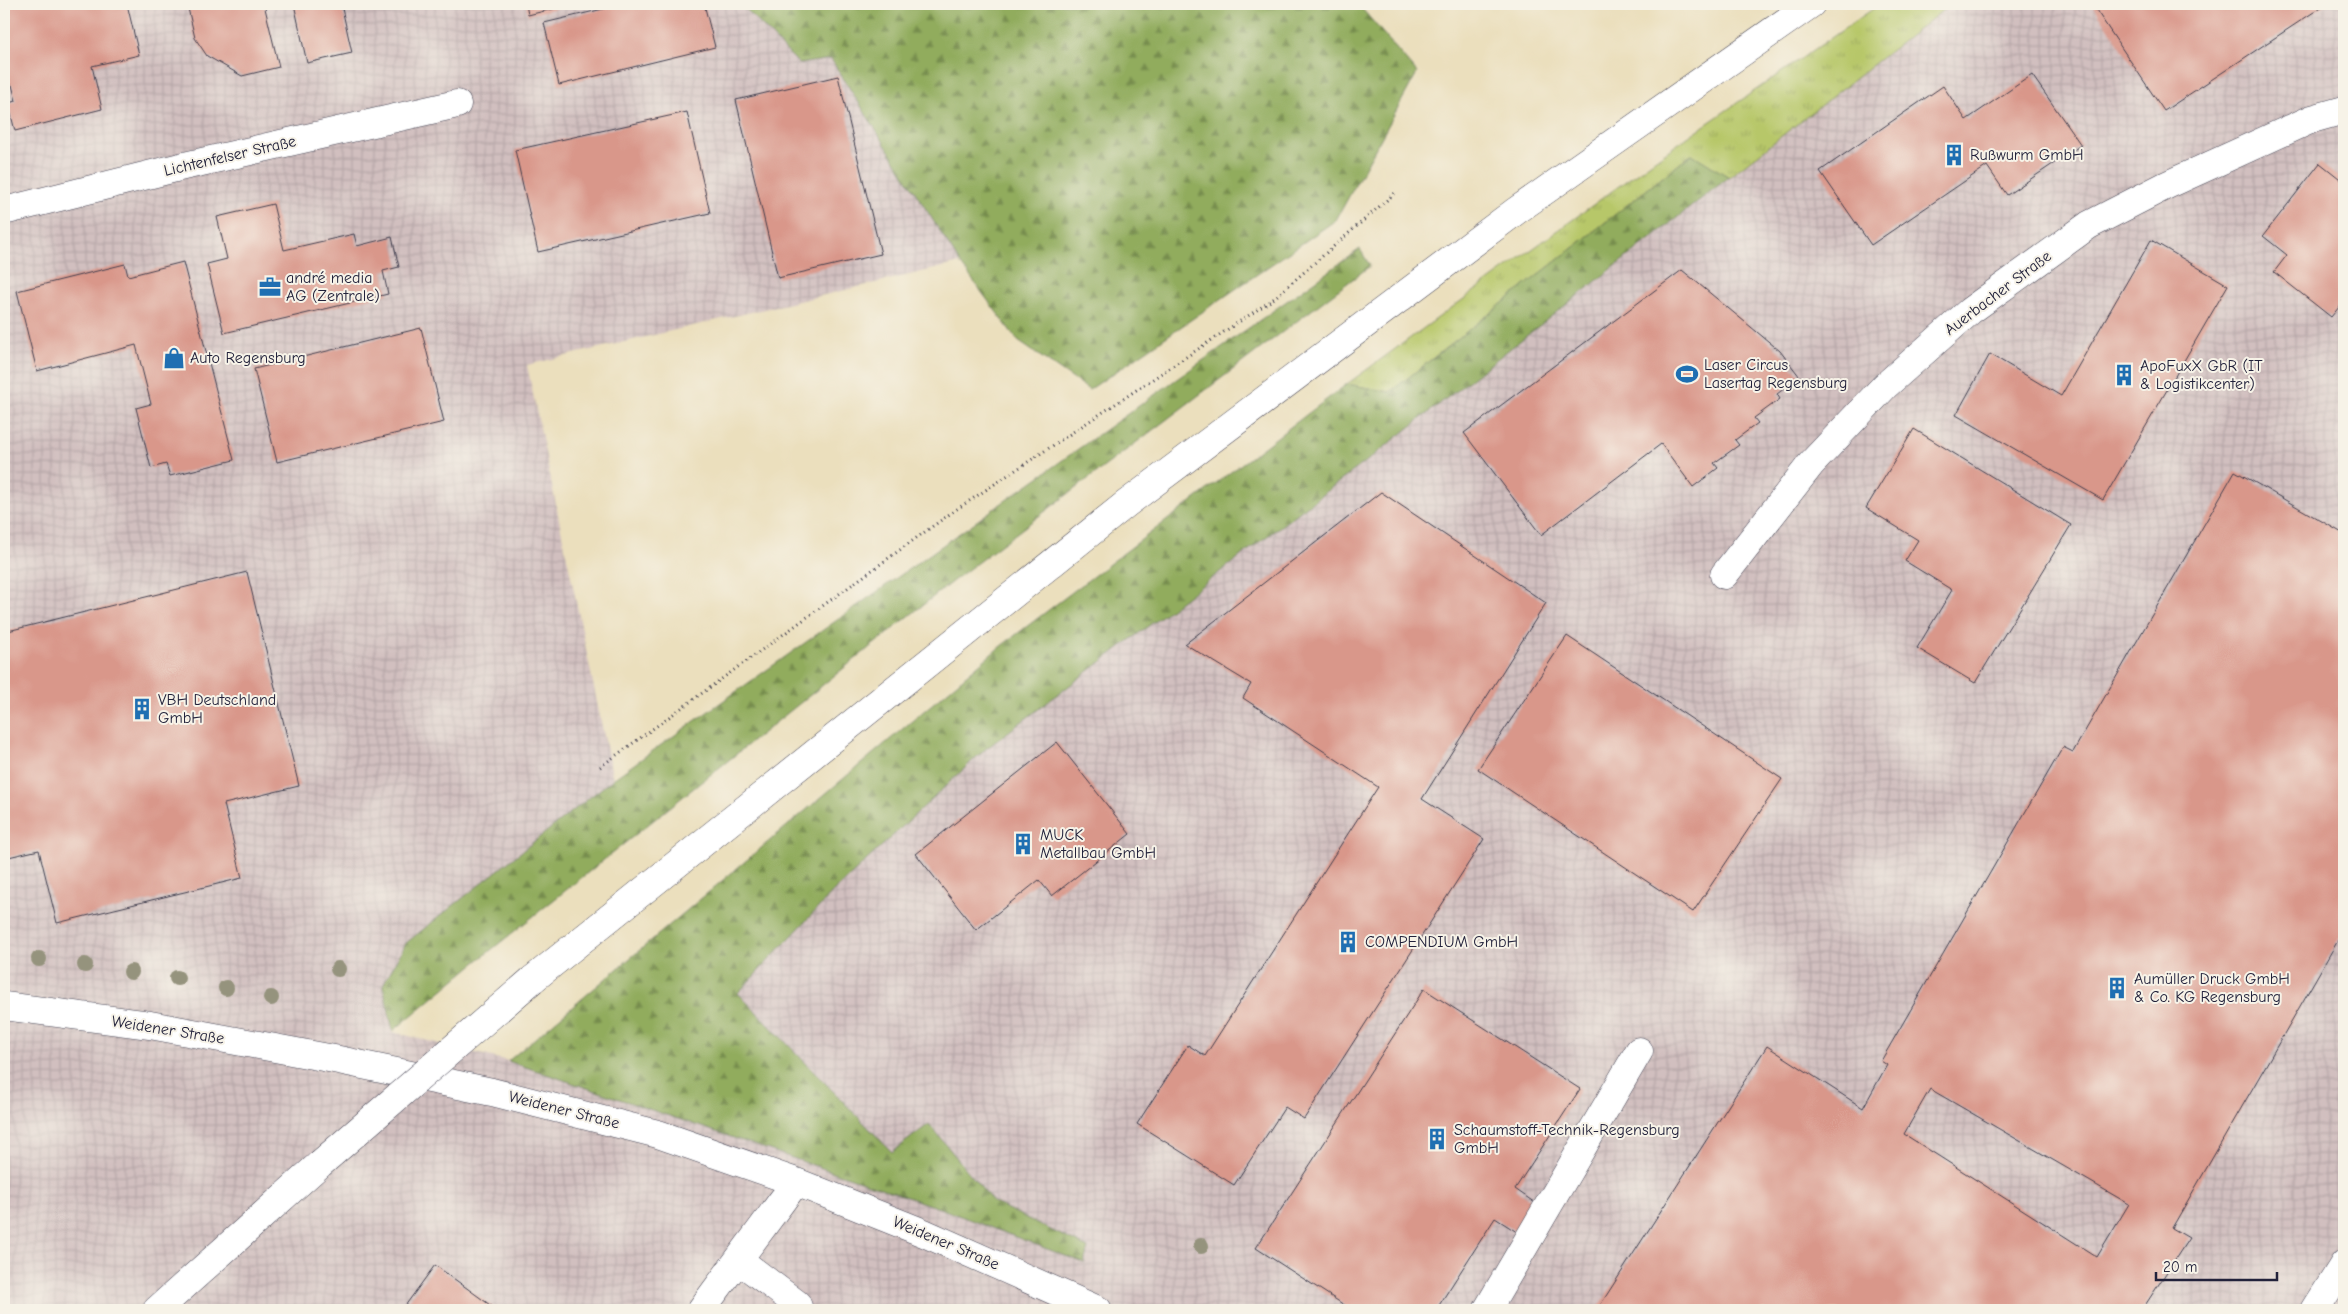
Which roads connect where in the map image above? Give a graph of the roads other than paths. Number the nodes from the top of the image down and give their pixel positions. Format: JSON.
{"nodes":[{"id":1,"x":1811,"y":4,"type":"edge"},
{"id":2,"x":457,"y":104,"type":"dead end"},
{"id":3,"x":2344,"y":110,"type":"edge"},
{"id":4,"x":4,"y":211,"type":"edge"},
{"id":5,"x":1724,"y":575,"type":"dead end"},
{"id":6,"x":4,"y":1006,"type":"edge"},
{"id":7,"x":1639,"y":1051,"type":"dead end"},
{"id":8,"x":796,"y":1182,"type":"junction"},
{"id":9,"x":739,"y":1260,"type":"junction"},
{"id":10,"x":2344,"y":1264,"type":"edge"},
{"id":11,"x":157,"y":1310,"type":"edge"},
{"id":12,"x":702,"y":1310,"type":"edge"},
{"id":13,"x":799,"y":1310,"type":"edge"},
{"id":14,"x":1098,"y":1310,"type":"edge"},
{"id":15,"x":1487,"y":1310,"type":"edge"},
{"id":16,"x":2315,"y":1310,"type":"edge"}],
"edges":[{"from":1,"to":11,"type":"main road","bridge":true},
{"from":2,"to":4,"type":"main road","name":"Lichtenfelser Straße"},
{"from":3,"to":5,"type":"main road","name":"Auerbacher Straße"},
{"from":6,"to":8,"type":"main road","name":"Weidener Straße"},
{"from":7,"to":15,"type":"main road"},
{"from":8,"to":9,"type":"main road"},
{"from":8,"to":14,"type":"main road","name":"Weidener Straße"},
{"from":9,"to":12,"type":"main road"},
{"from":9,"to":13,"type":"main road"},
{"from":10,"to":16,"type":"main road"}]}
